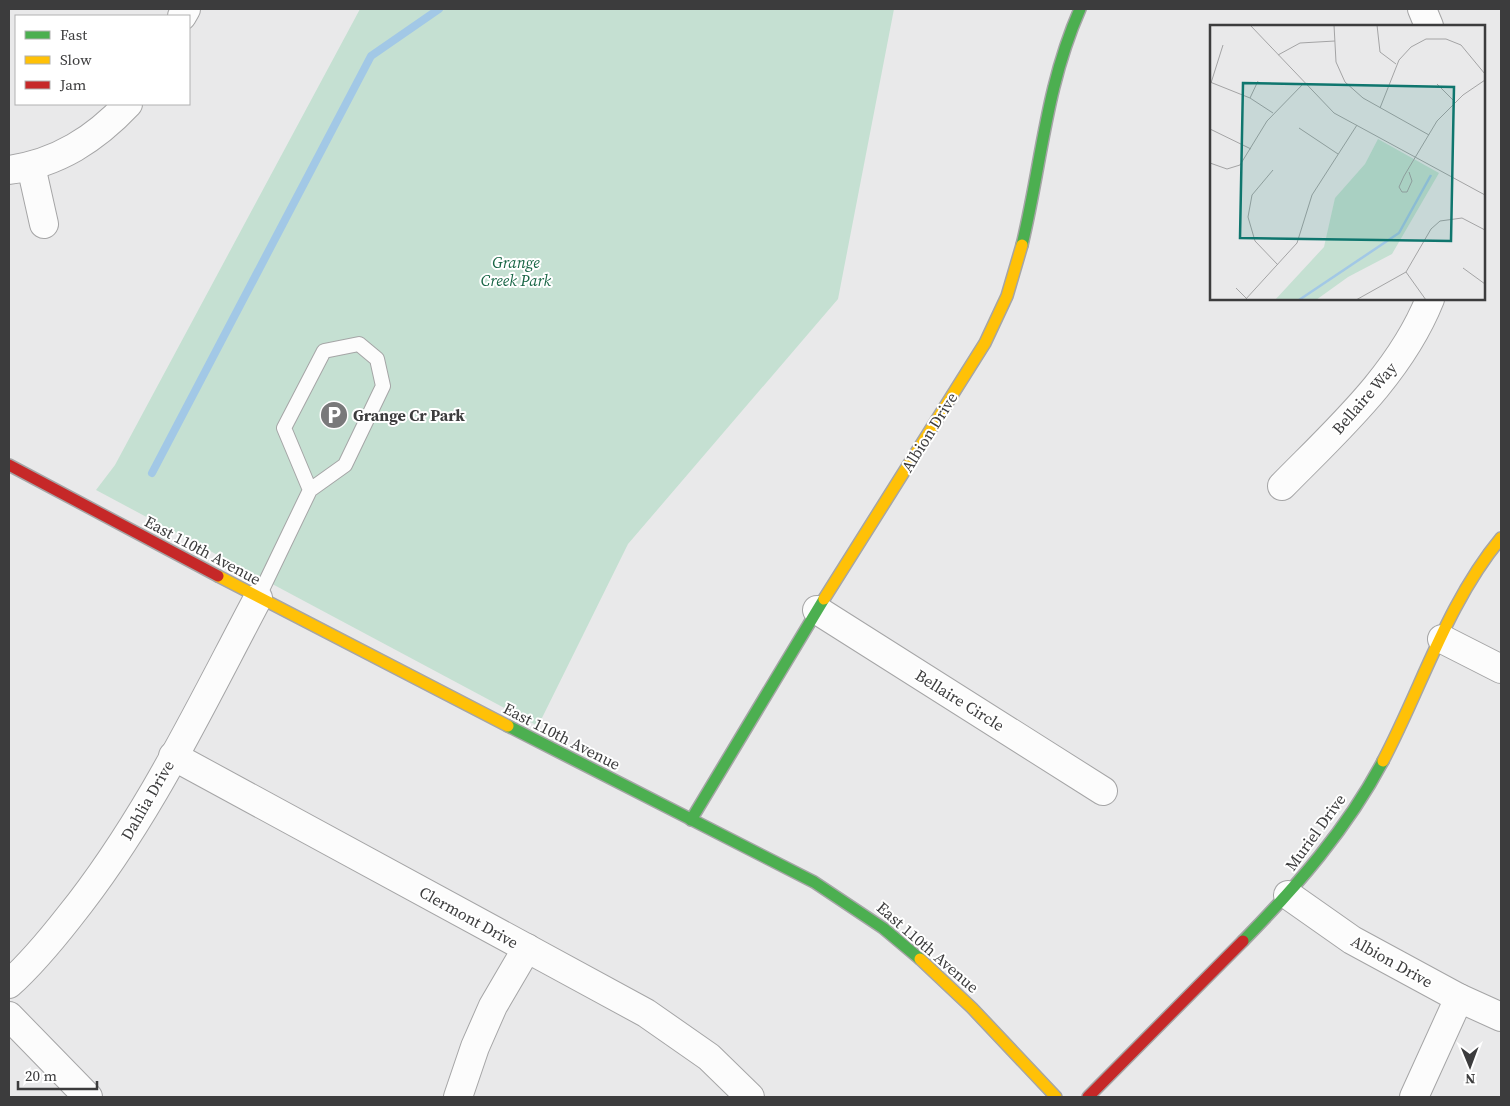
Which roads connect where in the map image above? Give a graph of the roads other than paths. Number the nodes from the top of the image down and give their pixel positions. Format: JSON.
{"nodes":[{"id":1,"x":1080,"y":9,"type":"edge"},
{"id":2,"x":1422,"y":9,"type":"edge"},
{"id":3,"x":1429,"y":25,"type":"edge"},
{"id":4,"x":127,"y":105,"type":"edge"},
{"id":5,"x":20,"y":168,"type":"edge"},
{"id":6,"x":44,"y":224,"type":"dead end"},
{"id":7,"x":1429,"y":300,"type":"edge"},
{"id":8,"x":9,"y":465,"type":"edge"},
{"id":9,"x":1282,"y":486,"type":"dead end"},
{"id":10,"x":310,"y":490,"type":"junction"},
{"id":11,"x":1501,"y":538,"type":"edge"},
{"id":12,"x":258,"y":598,"type":"junction"},
{"id":13,"x":817,"y":610,"type":"junction"},
{"id":14,"x":1442,"y":639,"type":"junction"},
{"id":15,"x":1501,"y":669,"type":"edge"},
{"id":16,"x":174,"y":756,"type":"junction"},
{"id":17,"x":1103,"y":791,"type":"dead end"},
{"id":18,"x":691,"y":820,"type":"junction"},
{"id":19,"x":1288,"y":895,"type":"junction"},
{"id":20,"x":527,"y":948,"type":"junction"},
{"id":21,"x":9,"y":984,"type":"edge"},
{"id":22,"x":1459,"y":998,"type":"junction"},
{"id":23,"x":9,"y":1016,"type":"edge"},
{"id":24,"x":1501,"y":1017,"type":"edge"},
{"id":25,"x":88,"y":1097,"type":"edge"},
{"id":26,"x":458,"y":1097,"type":"edge"},
{"id":27,"x":750,"y":1097,"type":"edge"},
{"id":28,"x":1056,"y":1097,"type":"edge"},
{"id":29,"x":1088,"y":1097,"type":"edge"},
{"id":30,"x":1414,"y":1097,"type":"edge"}],
"edges":[{"from":1,"to":13,"type":"street","name":"Albion Drive"},
{"from":2,"to":3,"type":"street"},
{"from":4,"to":5,"type":"street"},
{"from":5,"to":6,"type":"street"},
{"from":7,"to":9,"type":"street","name":"Bellaire Way"},
{"from":8,"to":12,"type":"street","name":"East 110th Avenue"},
{"from":10,"to":10,"type":"lane"},
{"from":10,"to":12,"type":"lane"},
{"from":11,"to":14,"type":"street","name":"Muriel Drive"},
{"from":12,"to":16,"type":"street","name":"Dahlia Drive"},
{"from":12,"to":18,"type":"street","name":"East 110th Avenue"},
{"from":13,"to":17,"type":"street","name":"Bellaire Circle"},
{"from":13,"to":18,"type":"street","name":"Albion Drive"},
{"from":14,"to":15,"type":"street"},
{"from":14,"to":19,"type":"street","name":"Muriel Drive"},
{"from":16,"to":20,"type":"street","name":"Clermont Drive"},
{"from":16,"to":21,"type":"street","name":"Dahlia Drive"},
{"from":18,"to":28,"type":"street","name":"East 110th Avenue"},
{"from":19,"to":22,"type":"street","name":"Albion Drive"},
{"from":19,"to":29,"type":"street","name":"Muriel Drive"},
{"from":20,"to":26,"type":"street"},
{"from":20,"to":27,"type":"street","name":"Clermont Drive"},
{"from":22,"to":24,"type":"street","name":"Albion Drive"},
{"from":22,"to":30,"type":"street"},
{"from":23,"to":25,"type":"street"}]}
